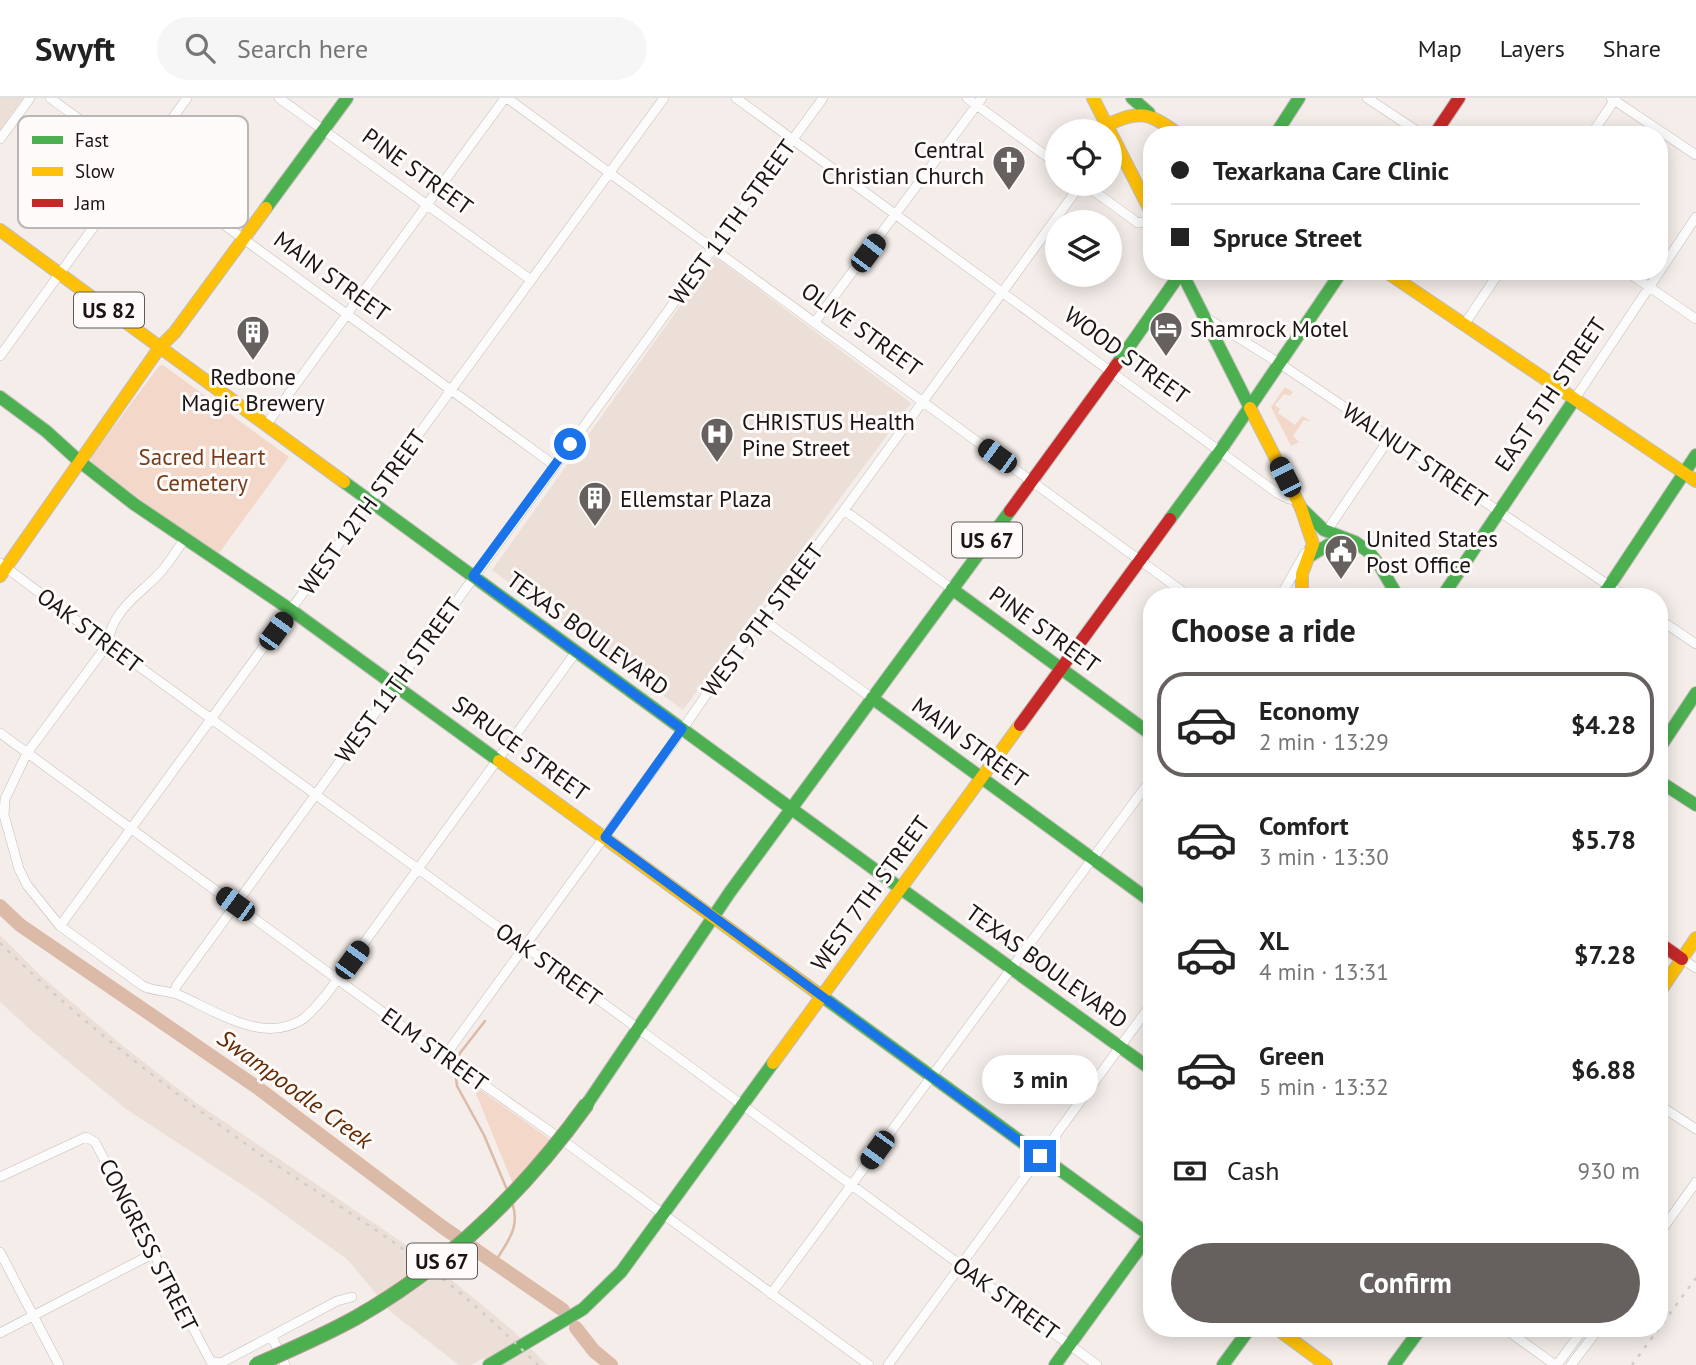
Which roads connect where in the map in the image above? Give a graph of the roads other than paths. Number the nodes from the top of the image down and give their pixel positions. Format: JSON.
{"nodes":[{"id":1,"x":30,"y":98,"type":"edge"},
{"id":2,"x":50,"y":98,"type":"edge"},
{"id":3,"x":187,"y":98,"type":"edge"},
{"id":4,"x":279,"y":98,"type":"edge"},
{"id":5,"x":347,"y":98,"type":"edge"},
{"id":6,"x":506,"y":98,"type":"edge"},
{"id":7,"x":664,"y":98,"type":"edge"},
{"id":8,"x":736,"y":98,"type":"edge"},
{"id":9,"x":823,"y":98,"type":"edge"},
{"id":10,"x":967,"y":98,"type":"edge"},
{"id":11,"x":1093,"y":98,"type":"edge"},
{"id":12,"x":1132,"y":98,"type":"edge"},
{"id":13,"x":1299,"y":98,"type":"edge"},
{"id":14,"x":1367,"y":98,"type":"edge"},
{"id":15,"x":1459,"y":98,"type":"edge"},
{"id":16,"x":1614,"y":99,"type":"edge"},
{"id":17,"x":980,"y":102,"type":"edge"},
{"id":18,"x":1149,"y":113,"type":"junction"},
{"id":19,"x":75,"y":116,"type":"edge"},
{"id":20,"x":174,"y":116,"type":"edge"},
{"id":21,"x":1104,"y":119,"type":"edge"},
{"id":22,"x":1119,"y":119,"type":"edge"},
{"id":23,"x":1168,"y":126,"type":"edge"},
{"id":24,"x":1281,"y":126,"type":"edge"},
{"id":25,"x":1409,"y":126,"type":"edge"},
{"id":26,"x":1440,"y":126,"type":"edge"},
{"id":27,"x":1597,"y":126,"type":"edge"},
{"id":28,"x":1654,"y":126,"type":"edge"},
{"id":29,"x":324,"y":130,"type":"junction"},
{"id":30,"x":1668,"y":136,"type":"edge"},
{"id":31,"x":0,"y":139,"type":"edge"},
{"id":32,"x":792,"y":140,"type":"junction"},
{"id":33,"x":1045,"y":154,"type":"edge"},
{"id":34,"x":1122,"y":155,"type":"edge"},
{"id":35,"x":1696,"y":155,"type":"edge"},
{"id":36,"x":609,"y":173,"type":"junction"},
{"id":37,"x":1074,"y":196,"type":"edge"},
{"id":38,"x":1100,"y":196,"type":"edge"},
{"id":39,"x":1143,"y":196,"type":"edge"},
{"id":40,"x":426,"y":206,"type":"junction"},
{"id":41,"x":897,"y":215,"type":"junction"},
{"id":42,"x":1696,"y":217,"type":"edge"},
{"id":43,"x":1143,"y":222,"type":"edge"},
{"id":44,"x":93,"y":228,"type":"edge"},
{"id":45,"x":227,"y":228,"type":"edge"},
{"id":46,"x":0,"y":230,"type":"edge"},
{"id":47,"x":243,"y":240,"type":"junction"},
{"id":48,"x":713,"y":248,"type":"junction"},
{"id":49,"x":1668,"y":259,"type":"edge"},
{"id":50,"x":59,"y":274,"type":"junction"},
{"id":51,"x":531,"y":280,"type":"junction"},
{"id":52,"x":1175,"y":280,"type":"edge"},
{"id":53,"x":1185,"y":280,"type":"edge"},
{"id":54,"x":1336,"y":280,"type":"edge"},
{"id":55,"x":1398,"y":280,"type":"edge"},
{"id":56,"x":1494,"y":280,"type":"edge"},
{"id":57,"x":1639,"y":280,"type":"edge"},
{"id":58,"x":1654,"y":280,"type":"edge"},
{"id":59,"x":1649,"y":287,"type":"junction"},
{"id":60,"x":1003,"y":293,"type":"junction"},
{"id":61,"x":348,"y":315,"type":"junction"},
{"id":62,"x":1203,"y":316,"type":"junction"},
{"id":63,"x":1696,"y":319,"type":"edge"},
{"id":64,"x":815,"y":322,"type":"junction"},
{"id":65,"x":1464,"y":325,"type":"junction"},
{"id":66,"x":160,"y":347,"type":"junction"},
{"id":67,"x":0,"y":356,"type":"edge"},
{"id":68,"x":1279,"y":363,"type":"junction"},
{"id":69,"x":1111,"y":370,"type":"junction"},
{"id":70,"x":451,"y":391,"type":"junction"},
{"id":71,"x":0,"y":397,"type":"edge"},
{"id":72,"x":1574,"y":400,"type":"junction"},
{"id":73,"x":923,"y":402,"type":"junction"},
{"id":74,"x":1250,"y":408,"type":"junction"},
{"id":75,"x":266,"y":425,"type":"junction"},
{"id":76,"x":1389,"y":439,"type":"junction"},
{"id":77,"x":1220,"y":451,"type":"junction"},
{"id":78,"x":1696,"y":454,"type":"edge"},
{"id":79,"x":79,"y":461,"type":"junction"},
{"id":80,"x":554,"y":466,"type":"junction"},
{"id":81,"x":1690,"y":477,"type":"edge"},
{"id":82,"x":1031,"y":480,"type":"junction"},
{"id":83,"x":370,"y":500,"type":"junction"},
{"id":84,"x":1299,"y":504,"type":"junction"},
{"id":85,"x":844,"y":510,"type":"junction"},
{"id":86,"x":1499,"y":511,"type":"junction"},
{"id":87,"x":1326,"y":532,"type":"junction"},
{"id":88,"x":1310,"y":534,"type":"junction"},
{"id":89,"x":184,"y":540,"type":"junction"},
{"id":90,"x":1360,"y":544,"type":"junction"},
{"id":91,"x":1310,"y":556,"type":"junction"},
{"id":92,"x":1140,"y":561,"type":"junction"},
{"id":93,"x":2,"y":569,"type":"edge"},
{"id":94,"x":473,"y":576,"type":"junction"},
{"id":95,"x":1178,"y":588,"type":"edge"},
{"id":96,"x":1285,"y":588,"type":"edge"},
{"id":97,"x":1301,"y":588,"type":"edge"},
{"id":98,"x":1393,"y":588,"type":"edge"},
{"id":99,"x":1448,"y":588,"type":"edge"},
{"id":100,"x":1601,"y":588,"type":"edge"},
{"id":101,"x":1607,"y":588,"type":"edge"},
{"id":102,"x":952,"y":589,"type":"junction"},
{"id":103,"x":291,"y":610,"type":"junction"},
{"id":104,"x":762,"y":619,"type":"junction"},
{"id":105,"x":1668,"y":625,"type":"edge"},
{"id":106,"x":1696,"y":643,"type":"edge"},
{"id":107,"x":108,"y":644,"type":"junction"},
{"id":108,"x":576,"y":652,"type":"junction"},
{"id":109,"x":1061,"y":669,"type":"junction"},
{"id":110,"x":395,"y":685,"type":"junction"},
{"id":111,"x":1696,"y":693,"type":"edge"},
{"id":112,"x":872,"y":698,"type":"junction"},
{"id":113,"x":211,"y":719,"type":"junction"},
{"id":114,"x":1143,"y":728,"type":"edge"},
{"id":115,"x":682,"y":729,"type":"junction"},
{"id":116,"x":0,"y":733,"type":"edge"},
{"id":117,"x":1668,"y":735,"type":"edge"},
{"id":118,"x":27,"y":753,"type":"junction"},
{"id":119,"x":498,"y":760,"type":"junction"},
{"id":120,"x":982,"y":779,"type":"junction"},
{"id":121,"x":1668,"y":786,"type":"edge"},
{"id":122,"x":1143,"y":790,"type":"edge"},
{"id":123,"x":315,"y":793,"type":"junction"},
{"id":124,"x":1696,"y":805,"type":"edge"},
{"id":125,"x":792,"y":807,"type":"junction"},
{"id":126,"x":131,"y":829,"type":"junction"},
{"id":127,"x":605,"y":837,"type":"junction"},
{"id":128,"x":1093,"y":859,"type":"junction"},
{"id":129,"x":418,"y":869,"type":"junction"},
{"id":130,"x":900,"y":888,"type":"junction"},
{"id":131,"x":1143,"y":895,"type":"edge"},
{"id":132,"x":235,"y":904,"type":"junction"},
{"id":133,"x":713,"y":916,"type":"junction"},
{"id":134,"x":60,"y":926,"type":"junction"},
{"id":135,"x":1696,"y":938,"type":"edge"},
{"id":136,"x":524,"y":946,"type":"junction"},
{"id":137,"x":1668,"y":949,"type":"edge"},
{"id":138,"x":1682,"y":959,"type":"junction"},
{"id":139,"x":1011,"y":968,"type":"junction"},
{"id":140,"x":1696,"y":968,"type":"edge"},
{"id":141,"x":339,"y":978,"type":"junction"},
{"id":142,"x":1668,"y":980,"type":"edge"},
{"id":143,"x":174,"y":992,"type":"junction"},
{"id":144,"x":822,"y":997,"type":"junction"},
{"id":145,"x":1143,"y":1015,"type":"edge"},
{"id":146,"x":636,"y":1027,"type":"junction"},
{"id":147,"x":1120,"y":1047,"type":"junction"},
{"id":148,"x":444,"y":1057,"type":"junction"},
{"id":149,"x":1143,"y":1064,"type":"edge"},
{"id":150,"x":931,"y":1076,"type":"junction"},
{"id":151,"x":743,"y":1105,"type":"junction"},
{"id":152,"x":1668,"y":1111,"type":"edge"},
{"id":153,"x":1696,"y":1129,"type":"edge"},
{"id":154,"x":1040,"y":1156,"type":"junction"},
{"id":155,"x":0,"y":1177,"type":"edge"},
{"id":156,"x":1696,"y":1182,"type":"edge"},
{"id":157,"x":851,"y":1185,"type":"junction"},
{"id":158,"x":663,"y":1215,"type":"junction"},
{"id":159,"x":1668,"y":1221,"type":"edge"},
{"id":160,"x":1143,"y":1229,"type":"edge"},
{"id":161,"x":1143,"y":1246,"type":"edge"},
{"id":162,"x":0,"y":1252,"type":"edge"},
{"id":163,"x":154,"y":1253,"type":"junction"},
{"id":164,"x":960,"y":1265,"type":"junction"},
{"id":165,"x":771,"y":1294,"type":"junction"},
{"id":166,"x":352,"y":1297,"type":"dead end"},
{"id":167,"x":33,"y":1315,"type":"junction"},
{"id":168,"x":0,"y":1333,"type":"edge"},
{"id":169,"x":272,"y":1337,"type":"junction"},
{"id":170,"x":1243,"y":1337,"type":"edge"},
{"id":171,"x":1288,"y":1337,"type":"edge"},
{"id":172,"x":1414,"y":1337,"type":"edge"},
{"id":173,"x":1517,"y":1337,"type":"edge"},
{"id":174,"x":1577,"y":1337,"type":"edge"},
{"id":175,"x":1592,"y":1337,"type":"edge"},
{"id":176,"x":1070,"y":1345,"type":"junction"},
{"id":177,"x":59,"y":1365,"type":"edge"},
{"id":178,"x":256,"y":1365,"type":"edge"},
{"id":179,"x":285,"y":1365,"type":"edge"},
{"id":180,"x":489,"y":1365,"type":"edge"},
{"id":181,"x":869,"y":1365,"type":"edge"},
{"id":182,"x":888,"y":1365,"type":"edge"},
{"id":183,"x":1055,"y":1365,"type":"edge"},
{"id":184,"x":1097,"y":1365,"type":"edge"},
{"id":185,"x":1223,"y":1365,"type":"edge"},
{"id":186,"x":1326,"y":1365,"type":"edge"},
{"id":187,"x":1394,"y":1365,"type":"edge"},
{"id":188,"x":1556,"y":1365,"type":"edge"},
{"id":189,"x":1571,"y":1365,"type":"edge"}],
"edges":[{"from":1,"to":31,"type":"street"},
{"from":2,"to":19,"type":"street","name":"MAIN STREET"},
{"from":3,"to":20,"type":"street"},
{"from":4,"to":29,"type":"street","name":"PINE STREET"},
{"from":5,"to":29,"type":"main road"},
{"from":6,"to":36,"type":"street","name":"OLIVE STREET"},
{"from":6,"to":40,"type":"street"},
{"from":7,"to":36,"type":"street","name":"WEST 12TH STREET"},
{"from":8,"to":32,"type":"street","name":"WOOD STREET"},
{"from":9,"to":32,"type":"street","name":"WEST 11TH STREET"},
{"from":10,"to":17,"type":"street"},
{"from":11,"to":21,"type":"main road"},
{"from":12,"to":18,"type":"main road"},
{"from":13,"to":24,"type":"main road"},
{"from":14,"to":25,"type":"street"},
{"from":15,"to":26,"type":"main road"},
{"from":16,"to":27,"type":"street"},
{"from":16,"to":28,"type":"street"},
{"from":17,"to":33,"type":"street"},
{"from":17,"to":41,"type":"street"},
{"from":18,"to":22,"type":"main road"},
{"from":18,"to":23,"type":"main road"},
{"from":29,"to":40,"type":"street","name":"PINE STREET"},
{"from":29,"to":47,"type":"main road"},
{"from":30,"to":35,"type":"street"},
{"from":32,"to":41,"type":"street","name":"WOOD STREET"},
{"from":32,"to":48,"type":"street","name":"WEST 11TH STREET"},
{"from":34,"to":39,"type":"main road"},
{"from":36,"to":48,"type":"street","name":"OLIVE STREET"},
{"from":36,"to":51,"type":"street","name":"WEST 12TH STREET"},
{"from":37,"to":60,"type":"street","name":"WEST 9TH STREET"},
{"from":38,"to":43,"type":"street"},
{"from":40,"to":51,"type":"street","name":"PINE STREET"},
{"from":40,"to":61,"type":"street"},
{"from":41,"to":60,"type":"street","name":"WOOD STREET"},
{"from":41,"to":64,"type":"street"},
{"from":42,"to":49,"type":"street","name":"EAST 5TH STREET"},
{"from":44,"to":50,"type":"street"},
{"from":45,"to":47,"type":"street","name":"MAIN STREET"},
{"from":46,"to":50,"type":"main road","name":"TEXAS BOULEVARD","number":"US 82"},
{"from":47,"to":61,"type":"street","name":"MAIN STREET"},
{"from":47,"to":66,"type":"main road"},
{"from":48,"to":64,"type":"street","name":"OLIVE STREET"},
{"from":48,"to":80,"type":"street","name":"WEST 11TH STREET"},
{"from":50,"to":66,"type":"main road","name":"TEXAS BOULEVARD","number":"US 82"},
{"from":50,"to":67,"type":"street"},
{"from":51,"to":70,"type":"street","name":"WEST 12TH STREET"},
{"from":52,"to":69,"type":"main road","number":"US 67"},
{"from":53,"to":62,"type":"main road"},
{"from":54,"to":68,"type":"main road","name":"WEST 7TH STREET"},
{"from":55,"to":65,"type":"main road"},
{"from":56,"to":65,"type":"street"},
{"from":57,"to":59,"type":"street"},
{"from":58,"to":59,"type":"street","name":"EAST 5TH STREET"},
{"from":59,"to":63,"type":"street"},
{"from":59,"to":72,"type":"street","name":"EAST 5TH STREET"},
{"from":60,"to":69,"type":"street","name":"WOOD STREET"},
{"from":60,"to":73,"type":"street","name":"WEST 9TH STREET"},
{"from":61,"to":70,"type":"street","name":"MAIN STREET"},
{"from":61,"to":75,"type":"street"},
{"from":62,"to":68,"type":"street","name":"WALNUT STREET"},
{"from":62,"to":74,"type":"main road"},
{"from":64,"to":73,"type":"street","name":"OLIVE STREET"},
{"from":65,"to":72,"type":"main road"},
{"from":66,"to":75,"type":"main road","name":"TEXAS BOULEVARD","number":"US 82"},
{"from":66,"to":79,"type":"main road"},
{"from":68,"to":74,"type":"main road","name":"WEST 7TH STREET"},
{"from":68,"to":76,"type":"street","name":"WALNUT STREET"},
{"from":69,"to":77,"type":"street","name":"WOOD STREET"},
{"from":69,"to":82,"type":"main road","number":"US 67"},
{"from":70,"to":80,"type":"street","name":"MAIN STREET"},
{"from":70,"to":83,"type":"street","name":"WEST 12TH STREET"},
{"from":71,"to":79,"type":"main road","name":"SPRUCE STREET"},
{"from":72,"to":81,"type":"main road"},
{"from":72,"to":86,"type":"main road","name":"EAST 5TH STREET"},
{"from":73,"to":82,"type":"street","name":"OLIVE STREET"},
{"from":73,"to":85,"type":"street","name":"WEST 9TH STREET"},
{"from":74,"to":77,"type":"main road","name":"WEST 7TH STREET"},
{"from":74,"to":84,"type":"main road"},
{"from":75,"to":83,"type":"main road","name":"TEXAS BOULEVARD","number":"US 82"},
{"from":76,"to":86,"type":"street","name":"WALNUT STREET"},
{"from":76,"to":87,"type":"street"},
{"from":77,"to":84,"type":"street","name":"WOOD STREET"},
{"from":77,"to":92,"type":"main road","name":"WEST 7TH STREET"},
{"from":78,"to":81,"type":"main road"},
{"from":79,"to":89,"type":"main road","name":"SPRUCE STREET"},
{"from":79,"to":93,"type":"main road"},
{"from":80,"to":94,"type":"street","name":"WEST 11TH STREET"},
{"from":81,"to":101,"type":"main road"},
{"from":82,"to":92,"type":"street","name":"OLIVE STREET"},
{"from":82,"to":102,"type":"main road","number":"US 67"},
{"from":83,"to":94,"type":"main road","name":"TEXAS BOULEVARD","number":"US 82"},
{"from":83,"to":103,"type":"street","name":"WEST 12TH STREET"},
{"from":84,"to":87,"type":"main road"},
{"from":84,"to":88,"type":"main road"},
{"from":85,"to":102,"type":"street","name":"PINE STREET"},
{"from":85,"to":104,"type":"street","name":"WEST 9TH STREET"},
{"from":86,"to":99,"type":"main road","name":"EAST 5TH STREET"},
{"from":86,"to":100,"type":"street","name":"WALNUT STREET"},
{"from":87,"to":90,"type":"main road"},
{"from":88,"to":91,"type":"main road"},
{"from":88,"to":96,"type":"street"},
{"from":89,"to":103,"type":"main road","name":"SPRUCE STREET"},
{"from":89,"to":107,"type":"street"},
{"from":90,"to":91,"type":"main road"},
{"from":90,"to":98,"type":"main road"},
{"from":91,"to":97,"type":"main road"},
{"from":92,"to":95,"type":"street","name":"OLIVE STREET"},
{"from":92,"to":109,"type":"main road","name":"WEST 7TH STREET"},
{"from":93,"to":107,"type":"street","name":"OAK STREET"},
{"from":94,"to":108,"type":"main road","name":"TEXAS BOULEVARD","number":"US 82"},
{"from":94,"to":110,"type":"street","name":"WEST 11TH STREET"},
{"from":102,"to":109,"type":"main road","name":"PINE STREET"},
{"from":102,"to":112,"type":"main road","number":"US 67"},
{"from":103,"to":110,"type":"main road","name":"SPRUCE STREET"},
{"from":103,"to":113,"type":"street","name":"WEST 12TH STREET"},
{"from":104,"to":112,"type":"street","name":"MAIN STREET"},
{"from":104,"to":115,"type":"street","name":"WEST 9TH STREET"},
{"from":105,"to":106,"type":"street"},
{"from":107,"to":113,"type":"street","name":"OAK STREET"},
{"from":107,"to":118,"type":"street"},
{"from":108,"to":115,"type":"main road","name":"TEXAS BOULEVARD","number":"US 82"},
{"from":108,"to":119,"type":"street"},
{"from":109,"to":114,"type":"main road","name":"PINE STREET"},
{"from":109,"to":120,"type":"main road","name":"WEST 7TH STREET"},
{"from":110,"to":119,"type":"main road","name":"SPRUCE STREET"},
{"from":110,"to":123,"type":"street","name":"WEST 11TH STREET"},
{"from":111,"to":117,"type":"main road"},
{"from":112,"to":120,"type":"main road","name":"MAIN STREET"},
{"from":112,"to":125,"type":"main road","number":"US 67"},
{"from":113,"to":123,"type":"street","name":"OAK STREET"},
{"from":113,"to":126,"type":"street","name":"WEST 12TH STREET"},
{"from":115,"to":125,"type":"main road","name":"TEXAS BOULEVARD","number":"US 82"},
{"from":115,"to":127,"type":"street","name":"WEST 9TH STREET"},
{"from":116,"to":118,"type":"street","name":"ELM STREET"},
{"from":118,"to":126,"type":"street","name":"ELM STREET"},
{"from":118,"to":134,"type":"street"},
{"from":119,"to":127,"type":"main road","name":"SPRUCE STREET"},
{"from":119,"to":129,"type":"street"},
{"from":120,"to":128,"type":"main road","name":"MAIN STREET"},
{"from":120,"to":130,"type":"main road","name":"WEST 7TH STREET"},
{"from":121,"to":124,"type":"main road"},
{"from":122,"to":128,"type":"street"},
{"from":123,"to":129,"type":"street","name":"OAK STREET"},
{"from":123,"to":132,"type":"street","name":"WEST 11TH STREET"},
{"from":125,"to":130,"type":"main road","name":"TEXAS BOULEVARD","number":"US 82"},
{"from":125,"to":133,"type":"main road","number":"US 67"},
{"from":126,"to":132,"type":"street","name":"ELM STREET"},
{"from":126,"to":134,"type":"street","name":"WEST 12TH STREET"},
{"from":127,"to":133,"type":"main road","name":"SPRUCE STREET"},
{"from":127,"to":136,"type":"street","name":"WEST 9TH STREET"},
{"from":128,"to":131,"type":"main road","name":"MAIN STREET"},
{"from":128,"to":139,"type":"street"},
{"from":129,"to":136,"type":"street","name":"OAK STREET"},
{"from":129,"to":141,"type":"street"},
{"from":130,"to":139,"type":"main road","name":"TEXAS BOULEVARD"},
{"from":130,"to":144,"type":"main road","name":"WEST 7TH STREET"},
{"from":132,"to":141,"type":"street","name":"ELM STREET"},
{"from":132,"to":143,"type":"street","name":"WEST 11TH STREET"},
{"from":133,"to":144,"type":"main road","name":"SPRUCE STREET"},
{"from":133,"to":146,"type":"main road","number":"US 67"},
{"from":134,"to":143,"type":"street"},
{"from":135,"to":138,"type":"main road"},
{"from":136,"to":146,"type":"street","name":"OAK STREET"},
{"from":136,"to":148,"type":"street","name":"WEST 9TH STREET"},
{"from":137,"to":138,"type":"main road"},
{"from":138,"to":140,"type":"street"},
{"from":138,"to":142,"type":"main road"},
{"from":139,"to":147,"type":"main road","name":"TEXAS BOULEVARD"},
{"from":139,"to":150,"type":"street"},
{"from":141,"to":143,"type":"street"},
{"from":141,"to":148,"type":"street","name":"ELM STREET"},
{"from":144,"to":150,"type":"main road","name":"SPRUCE STREET"},
{"from":144,"to":151,"type":"main road","name":"WEST 7TH STREET"},
{"from":145,"to":147,"type":"street"},
{"from":146,"to":151,"type":"street","name":"OAK STREET"},
{"from":146,"to":178,"type":"main road","number":"US 67","bridge":true},
{"from":147,"to":149,"type":"main road","name":"TEXAS BOULEVARD"},
{"from":147,"to":154,"type":"street"},
{"from":148,"to":158,"type":"street","name":"ELM STREET"},
{"from":150,"to":154,"type":"main road","name":"SPRUCE STREET"},
{"from":150,"to":157,"type":"street"},
{"from":151,"to":157,"type":"street","name":"OAK STREET"},
{"from":151,"to":158,"type":"main road","name":"WEST 7TH STREET"},
{"from":152,"to":153,"type":"street"},
{"from":154,"to":160,"type":"main road","name":"SPRUCE STREET"},
{"from":154,"to":164,"type":"street"},
{"from":155,"to":163,"type":"street","name":"CONGRESS STREET"},
{"from":156,"to":159,"type":"street"},
{"from":157,"to":164,"type":"street","name":"OAK STREET"},
{"from":157,"to":165,"type":"street"},
{"from":158,"to":165,"type":"street","name":"ELM STREET"},
{"from":158,"to":180,"type":"main road","name":"WEST 7TH STREET"},
{"from":161,"to":176,"type":"main road"},
{"from":162,"to":167,"type":"street"},
{"from":163,"to":167,"type":"street"},
{"from":163,"to":169,"type":"street","name":"CONGRESS STREET"},
{"from":164,"to":176,"type":"street","name":"OAK STREET"},
{"from":164,"to":182,"type":"street"},
{"from":165,"to":181,"type":"street","name":"ELM STREET"},
{"from":166,"to":169,"type":"street","name":"CONGRESS STREET"},
{"from":167,"to":168,"type":"street"},
{"from":167,"to":177,"type":"street"},
{"from":169,"to":179,"type":"street"},
{"from":170,"to":185,"type":"main road"},
{"from":171,"to":186,"type":"main road"},
{"from":172,"to":187,"type":"main road"},
{"from":173,"to":188,"type":"street"},
{"from":174,"to":188,"type":"street"},
{"from":175,"to":189,"type":"street"},
{"from":176,"to":183,"type":"main road"},
{"from":176,"to":184,"type":"street","name":"OAK STREET"}]}
